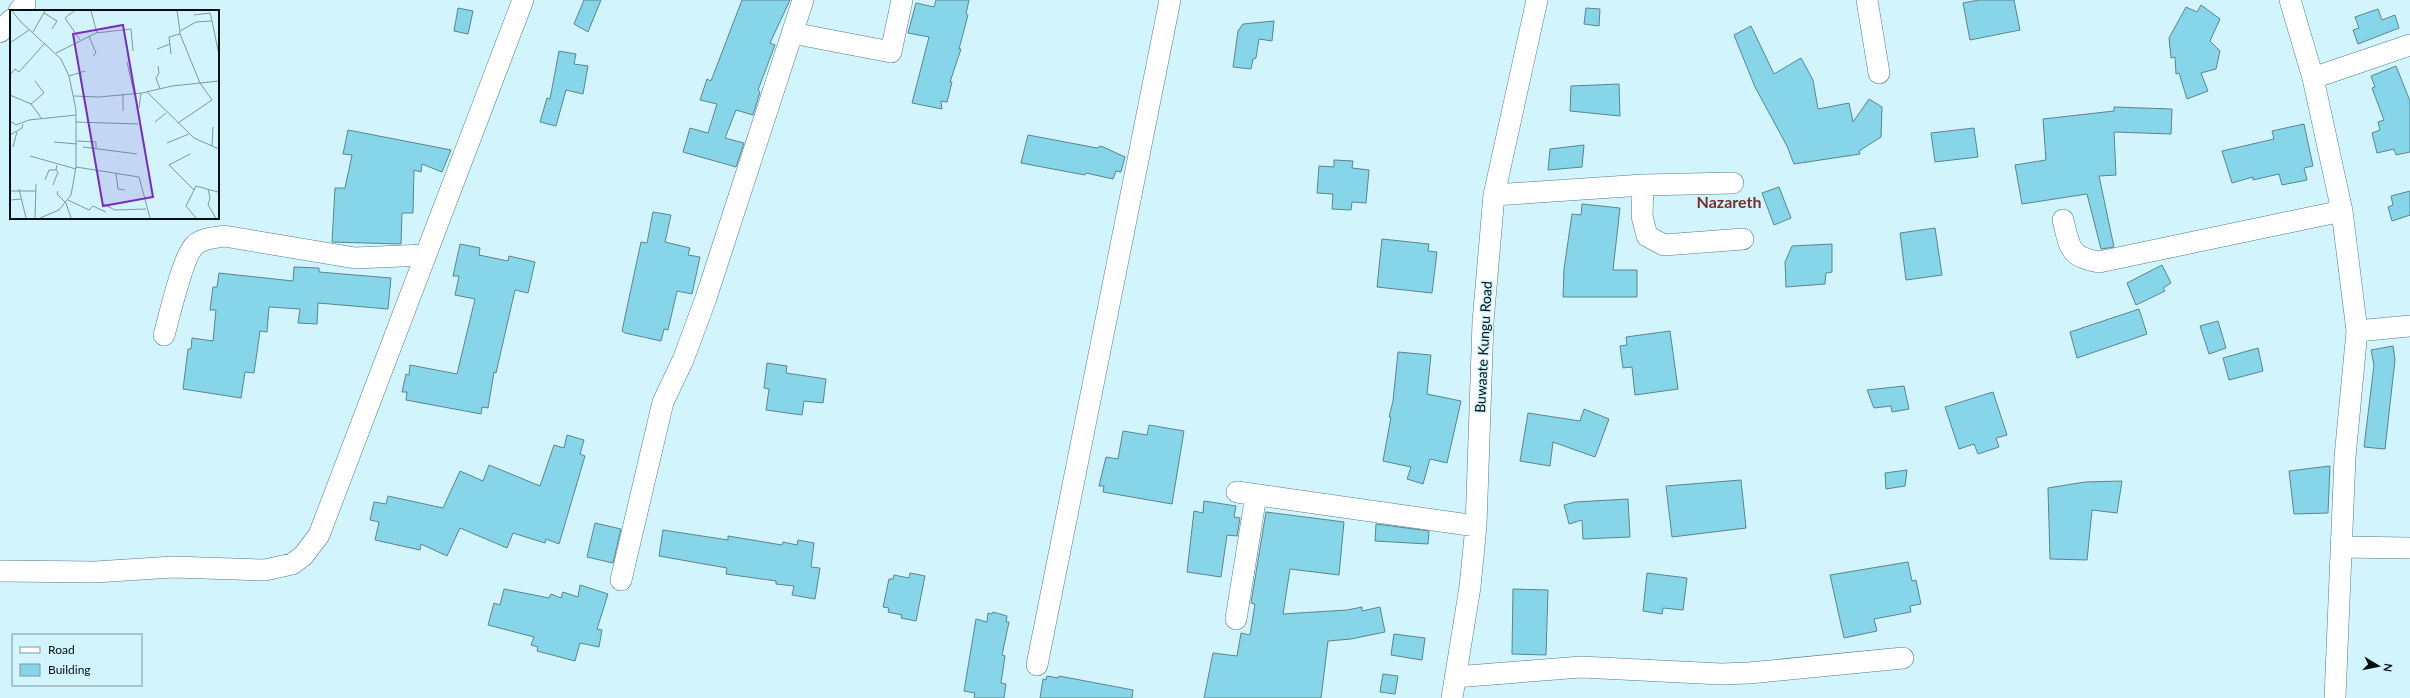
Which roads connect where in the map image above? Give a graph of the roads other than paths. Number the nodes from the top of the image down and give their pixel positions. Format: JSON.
{"nodes":[{"id":1,"x":523,"y":0,"type":"edge"},
{"id":2,"x":804,"y":0,"type":"edge"},
{"id":3,"x":902,"y":0,"type":"edge"},
{"id":4,"x":1170,"y":0,"type":"edge"},
{"id":5,"x":1538,"y":0,"type":"edge"},
{"id":6,"x":1867,"y":0,"type":"edge"},
{"id":7,"x":2290,"y":0,"type":"edge"},
{"id":8,"x":10,"y":21,"type":"edge"},
{"id":9,"x":0,"y":32,"type":"edge"},
{"id":10,"x":792,"y":33,"type":"junction"},
{"id":11,"x":2410,"y":45,"type":"edge"},
{"id":12,"x":1878,"y":73,"type":"dead end"},
{"id":13,"x":2313,"y":78,"type":"junction"},
{"id":14,"x":1733,"y":183,"type":"dead end"},
{"id":15,"x":1643,"y":185,"type":"junction"},
{"id":16,"x":1494,"y":195,"type":"junction"},
{"id":17,"x":2342,"y":211,"type":"junction"},
{"id":18,"x":2063,"y":220,"type":"dead end"},
{"id":19,"x":1742,"y":238,"type":"dead end"},
{"id":20,"x":424,"y":255,"type":"junction"},
{"id":21,"x":2410,"y":326,"type":"edge"},
{"id":22,"x":2357,"y":331,"type":"junction"},
{"id":23,"x":164,"y":335,"type":"dead end"},
{"id":24,"x":1476,"y":526,"type":"junction"},
{"id":25,"x":2341,"y":547,"type":"junction"},
{"id":26,"x":2410,"y":548,"type":"edge"},
{"id":27,"x":0,"y":571,"type":"edge"},
{"id":28,"x":621,"y":580,"type":"dead end"},
{"id":29,"x":1236,"y":620,"type":"dead end"},
{"id":30,"x":1903,"y":658,"type":"dead end"},
{"id":31,"x":1037,"y":665,"type":"dead end"},
{"id":32,"x":1455,"y":677,"type":"junction"},
{"id":33,"x":1452,"y":698,"type":"edge"},
{"id":34,"x":2335,"y":698,"type":"edge"}],
"edges":[{"from":1,"to":20,"type":"street"},
{"from":2,"to":10,"type":"street"},
{"from":3,"to":10,"type":"street"},
{"from":4,"to":31,"type":"street"},
{"from":5,"to":16,"type":"street","name":"Buwaate Kungu Road"},
{"from":6,"to":12,"type":"street"},
{"from":7,"to":13,"type":"street"},
{"from":8,"to":9,"type":"street"},
{"from":10,"to":28,"type":"street"},
{"from":11,"to":13,"type":"street"},
{"from":13,"to":17,"type":"street"},
{"from":14,"to":15,"type":"street"},
{"from":15,"to":16,"type":"street"},
{"from":15,"to":19,"type":"street"},
{"from":16,"to":24,"type":"street","name":"Buwaate Kungu Road"},
{"from":17,"to":18,"type":"street"},
{"from":17,"to":22,"type":"street"},
{"from":20,"to":23,"type":"street"},
{"from":20,"to":27,"type":"street"},
{"from":21,"to":22,"type":"street"},
{"from":22,"to":25,"type":"street"},
{"from":24,"to":29,"type":"street"},
{"from":24,"to":32,"type":"street","name":"Buwaate Kungu Road"},
{"from":25,"to":26,"type":"street"},
{"from":25,"to":34,"type":"street"},
{"from":30,"to":32,"type":"street"},
{"from":32,"to":33,"type":"street","name":"Buwaate Kungu Road"}]}
